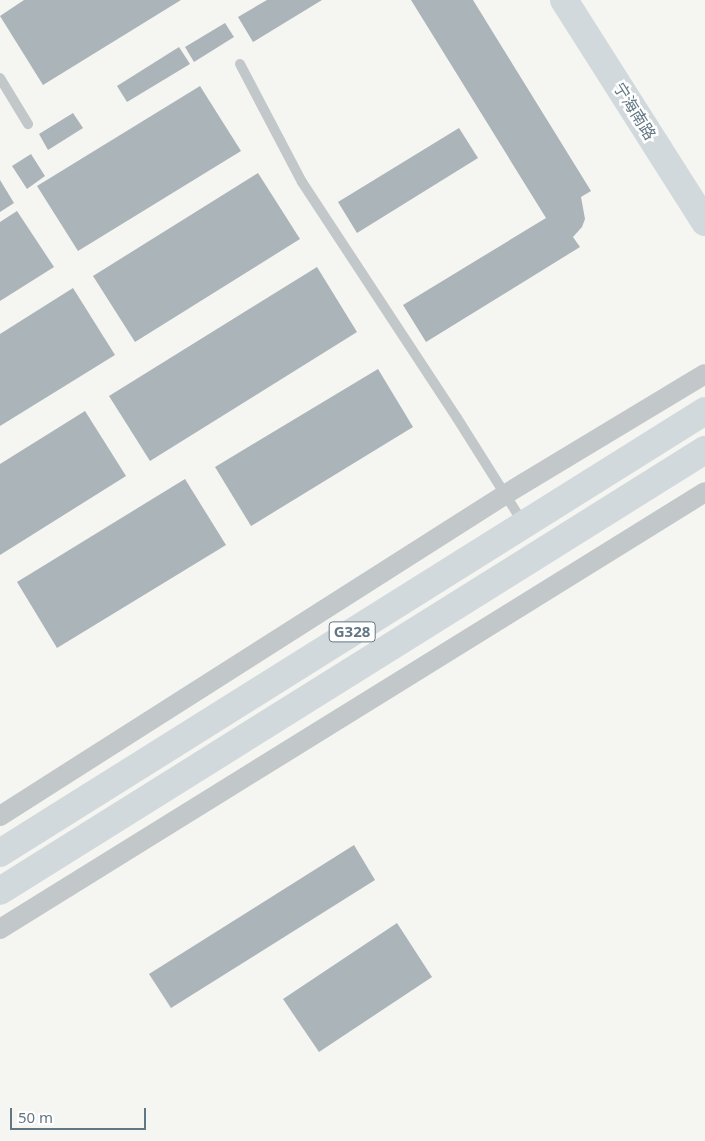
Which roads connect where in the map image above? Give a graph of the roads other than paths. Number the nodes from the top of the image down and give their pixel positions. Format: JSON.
{"nodes":[{"id":1,"x":564,"y":0,"type":"edge"},
{"id":2,"x":240,"y":64,"type":"dead end"},
{"id":3,"x":0,"y":78,"type":"edge"},
{"id":4,"x":28,"y":124,"type":"dead end"},
{"id":5,"x":705,"y":222,"type":"edge"},
{"id":6,"x":705,"y":374,"type":"edge"},
{"id":7,"x":705,"y":412,"type":"edge"},
{"id":8,"x":705,"y":450,"type":"edge"},
{"id":9,"x":705,"y":492,"type":"edge"},
{"id":10,"x":506,"y":494,"type":"junction"},
{"id":11,"x":524,"y":525,"type":"junction"},
{"id":12,"x":0,"y":816,"type":"edge"},
{"id":13,"x":0,"y":853,"type":"edge"},
{"id":14,"x":0,"y":891,"type":"edge"},
{"id":15,"x":0,"y":929,"type":"edge"}],
"edges":[{"from":1,"to":5,"type":"main road","name":"宁海南路"},
{"from":2,"to":10,"type":"lane"},
{"from":3,"to":4,"type":"lane"},
{"from":6,"to":10,"type":"street"},
{"from":7,"to":11,"type":"main road","number":"G328"},
{"from":8,"to":14,"type":"main road","number":"G328"},
{"from":9,"to":15,"type":"street"},
{"from":10,"to":11,"type":"lane"},
{"from":10,"to":12,"type":"street"},
{"from":11,"to":13,"type":"main road","number":"G328"}]}
